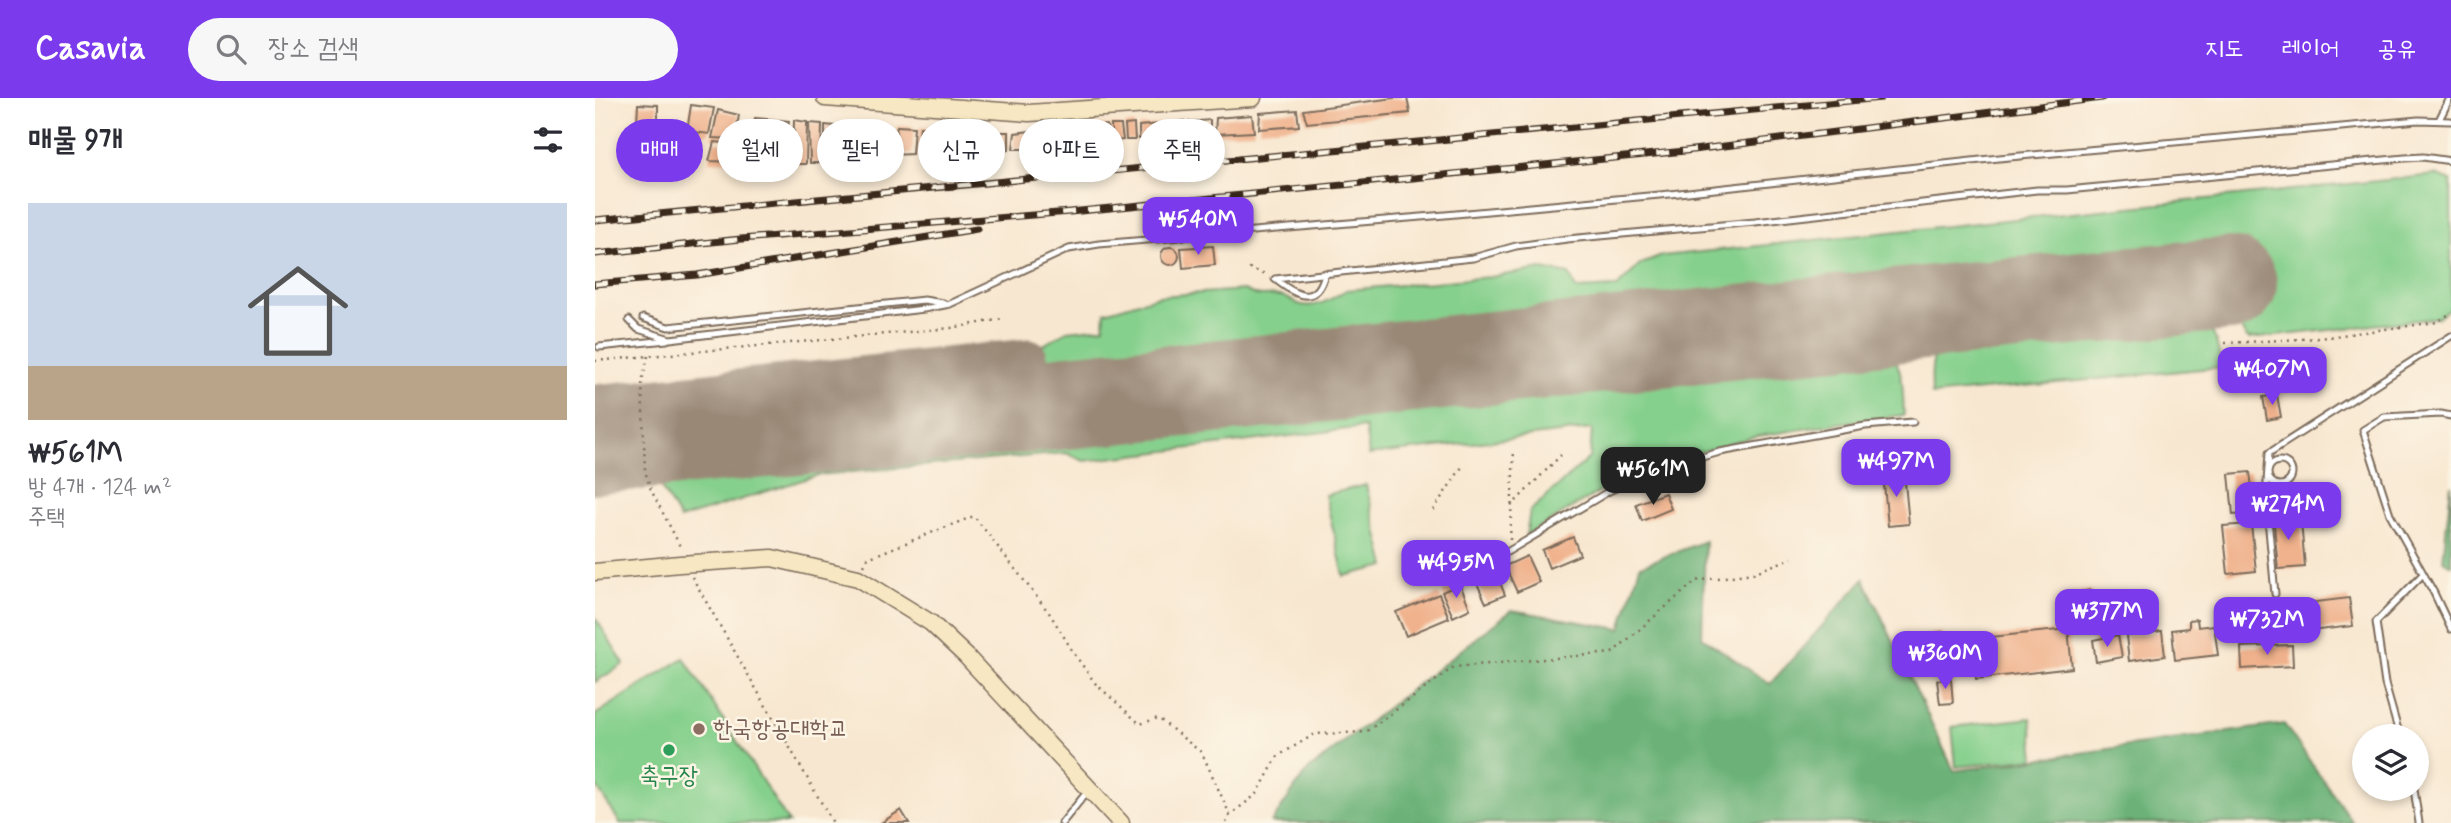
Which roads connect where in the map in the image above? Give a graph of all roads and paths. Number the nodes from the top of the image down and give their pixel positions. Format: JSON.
{"nodes":[{"id":1,"x":825,"y":98,"type":"edge"},
{"id":2,"x":1253,"y":98,"type":"edge"},
{"id":3,"x":2450,"y":98,"type":"edge"},
{"id":4,"x":2439,"y":121,"type":"junction"},
{"id":5,"x":2451,"y":121,"type":"edge"},
{"id":6,"x":2451,"y":161,"type":"edge"},
{"id":7,"x":1249,"y":268,"type":"dead end"},
{"id":8,"x":1325,"y":274,"type":"junction"},
{"id":9,"x":1275,"y":279,"type":"junction"},
{"id":10,"x":950,"y":304,"type":"junction"},
{"id":11,"x":2451,"y":313,"type":"edge"},
{"id":12,"x":643,"y":318,"type":"dead end"},
{"id":13,"x":1002,"y":319,"type":"dead end"},
{"id":14,"x":629,"y":320,"type":"dead end"},
{"id":15,"x":2451,"y":337,"type":"edge"},
{"id":16,"x":670,"y":339,"type":"junction"},
{"id":17,"x":2225,"y":343,"type":"dead end"},
{"id":18,"x":599,"y":347,"type":"dead end"},
{"id":19,"x":649,"y":356,"type":"junction"},
{"id":20,"x":595,"y":361,"type":"edge"},
{"id":21,"x":2451,"y":416,"type":"edge"},
{"id":22,"x":1913,"y":422,"type":"dead end"},
{"id":23,"x":1514,"y":450,"type":"dead end"},
{"id":24,"x":1562,"y":455,"type":"dead end"},
{"id":25,"x":1464,"y":464,"type":"dead end"},
{"id":26,"x":2267,"y":472,"type":"junction"},
{"id":27,"x":1511,"y":506,"type":"junction"},
{"id":28,"x":1433,"y":510,"type":"dead end"},
{"id":29,"x":1508,"y":551,"type":"joint"},
{"id":30,"x":1792,"y":558,"type":"dead end"},
{"id":31,"x":682,"y":564,"type":"junction"},
{"id":32,"x":595,"y":572,"type":"edge"},
{"id":33,"x":2423,"y":574,"type":"junction"},
{"id":34,"x":858,"y":578,"type":"junction"},
{"id":35,"x":2275,"y":594,"type":"dead end"},
{"id":36,"x":2451,"y":629,"type":"edge"},
{"id":37,"x":2396,"y":724,"type":"edge"},
{"id":38,"x":1089,"y":790,"type":"junction"},
{"id":39,"x":2416,"y":801,"type":"edge"},
{"id":40,"x":1230,"y":815,"type":"junction"},
{"id":41,"x":832,"y":823,"type":"edge"},
{"id":42,"x":1062,"y":823,"type":"edge"},
{"id":43,"x":1121,"y":823,"type":"edge"},
{"id":44,"x":1226,"y":823,"type":"edge"},
{"id":45,"x":2419,"y":823,"type":"edge"}],
"edges":[{"from":1,"to":2,"type":"street"},
{"from":3,"to":4,"type":"lane"},
{"from":4,"to":5,"type":"lane"},
{"from":4,"to":10,"type":"lane"},
{"from":6,"to":8,"type":"lane"},
{"from":7,"to":9,"type":"path"},
{"from":8,"to":9,"type":"lane"},
{"from":8,"to":9,"type":"lane"},
{"from":10,"to":12,"type":"lane"},
{"from":10,"to":16,"type":"lane"},
{"from":11,"to":17,"type":"path"},
{"from":13,"to":19,"type":"path"},
{"from":14,"to":16,"type":"lane"},
{"from":15,"to":26,"type":"lane"},
{"from":16,"to":18,"type":"lane"},
{"from":19,"to":20,"type":"path"},
{"from":19,"to":31,"type":"path"},
{"from":21,"to":33,"type":"lane"},
{"from":22,"to":29,"type":"lane"},
{"from":23,"to":27,"type":"path"},
{"from":24,"to":27,"type":"path"},
{"from":25,"to":28,"type":"path"},
{"from":26,"to":26,"type":"lane"},
{"from":26,"to":35,"type":"lane"},
{"from":27,"to":29,"type":"path"},
{"from":30,"to":40,"type":"path"},
{"from":31,"to":32,"type":"street"},
{"from":31,"to":34,"type":"street"},
{"from":31,"to":41,"type":"path"},
{"from":33,"to":36,"type":"lane"},
{"from":33,"to":37,"type":"lane"},
{"from":34,"to":38,"type":"street"},
{"from":34,"to":40,"type":"path"},
{"from":38,"to":42,"type":"lane"},
{"from":38,"to":43,"type":"street"},
{"from":39,"to":45,"type":"lane"},
{"from":40,"to":44,"type":"path"}]}
